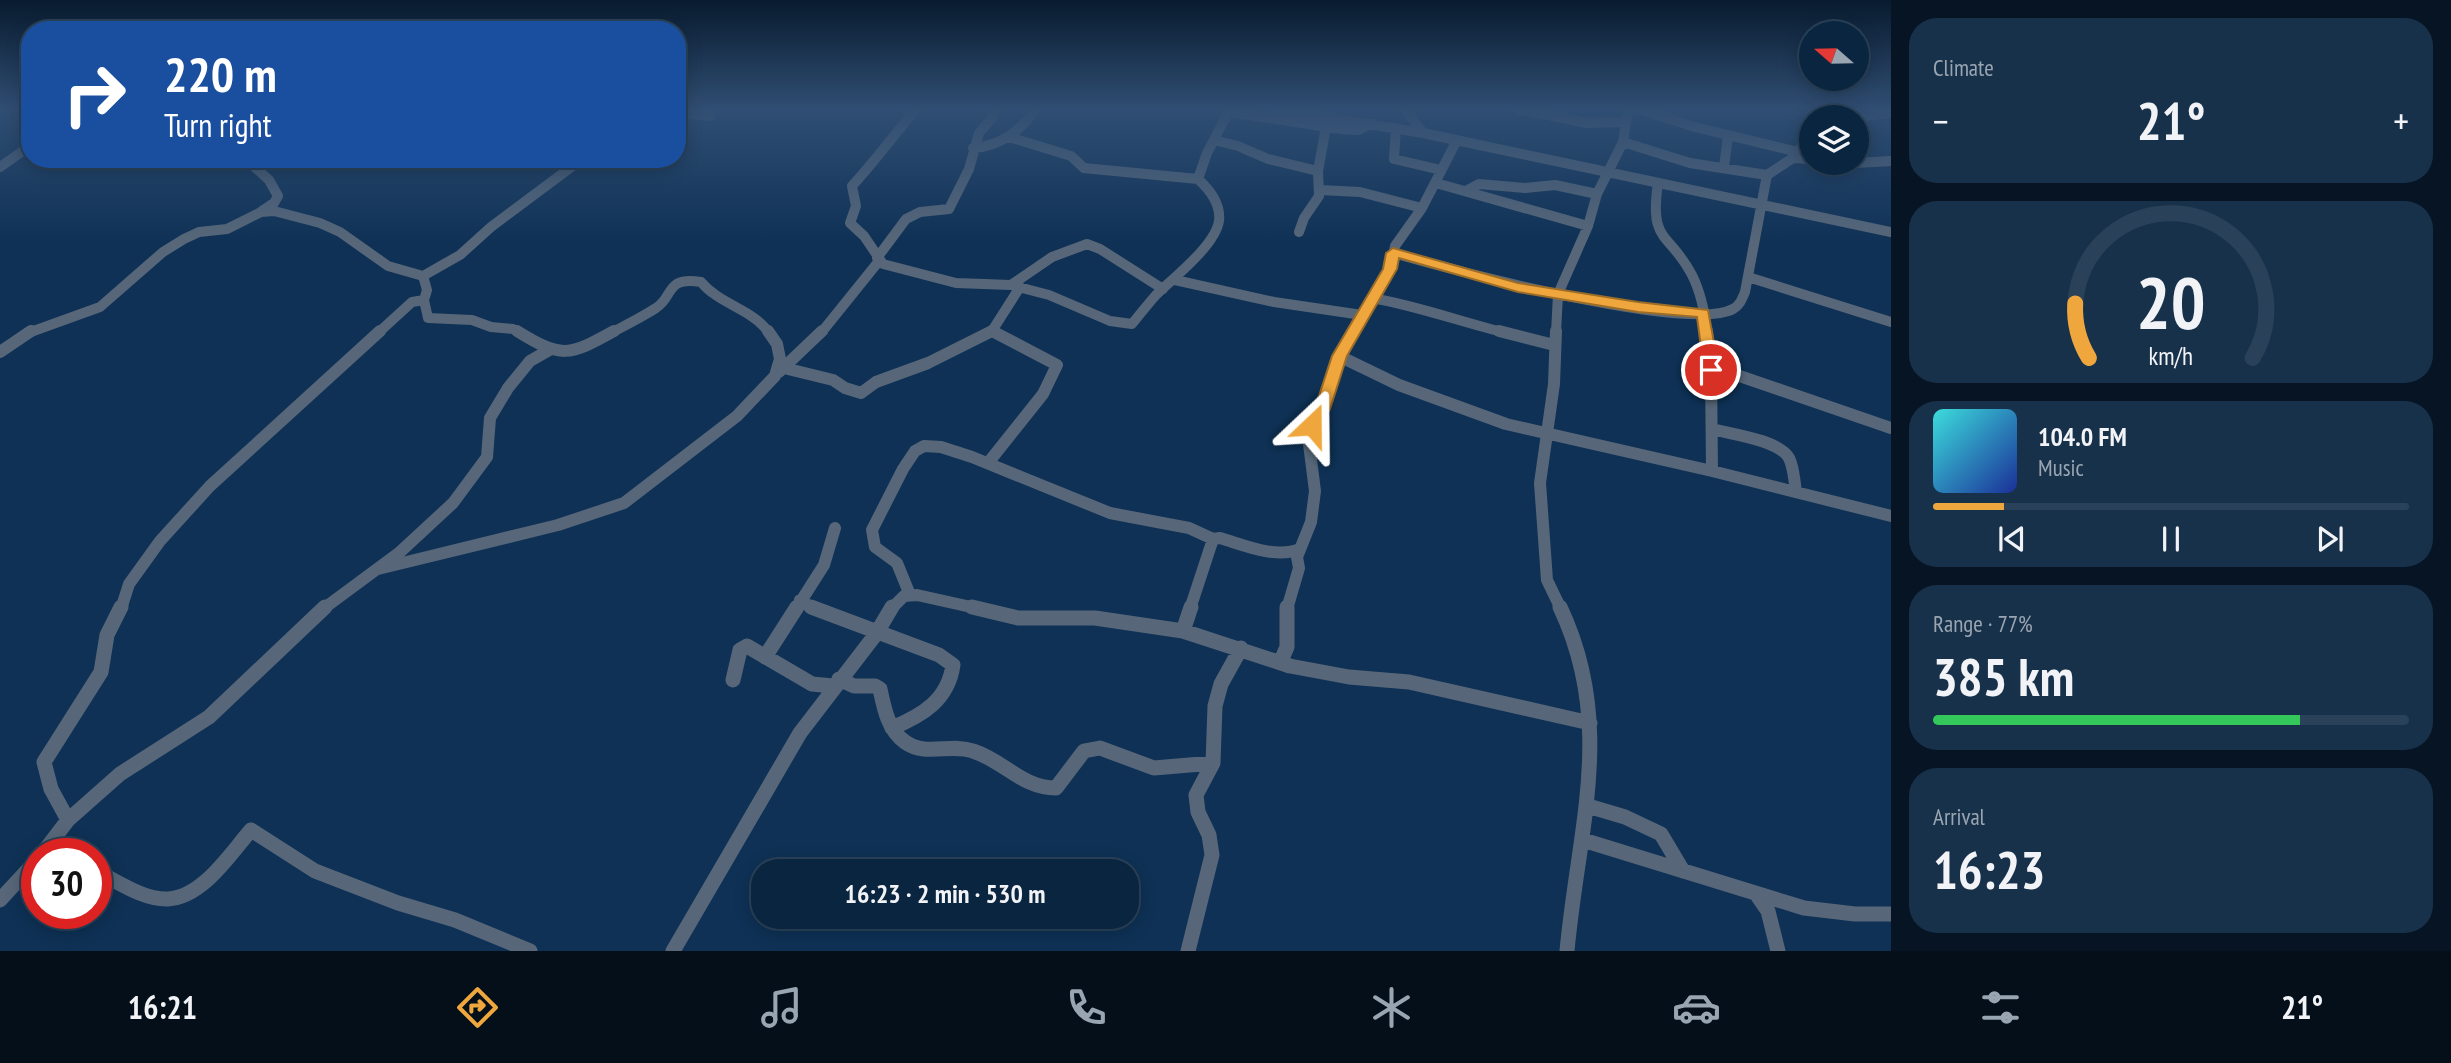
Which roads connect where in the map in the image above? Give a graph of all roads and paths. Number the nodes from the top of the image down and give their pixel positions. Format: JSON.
{"nodes":[{"id":1,"x":19,"y":153,"type":"edge"},
{"id":2,"x":883,"y":153,"type":"edge"},
{"id":3,"x":972,"y":153,"type":"edge"},
{"id":4,"x":1062,"y":153,"type":"edge"},
{"id":5,"x":1209,"y":153,"type":"edge"},
{"id":6,"x":1255,"y":153,"type":"edge"},
{"id":7,"x":1321,"y":153,"type":"edge"},
{"id":8,"x":1394,"y":153,"type":"edge"},
{"id":9,"x":1450,"y":153,"type":"edge"},
{"id":10,"x":1518,"y":153,"type":"edge"},
{"id":11,"x":1617,"y":153,"type":"edge"},
{"id":12,"x":1659,"y":153,"type":"edge"},
{"id":13,"x":1726,"y":153,"type":"edge"},
{"id":14,"x":1790,"y":153,"type":"edge"},
{"id":15,"x":1796,"y":155,"type":"junction"},
{"id":16,"x":1799,"y":156,"type":"edge"},
{"id":17,"x":1891,"y":162,"type":"edge"},
{"id":18,"x":1869,"y":163,"type":"edge"},
{"id":19,"x":0,"y":167,"type":"edge"},
{"id":20,"x":1724,"y":167,"type":"junction"},
{"id":21,"x":253,"y":168,"type":"edge"},
{"id":22,"x":570,"y":168,"type":"edge"},
{"id":23,"x":1441,"y":170,"type":"junction"},
{"id":24,"x":1318,"y":171,"type":"junction"},
{"id":25,"x":1608,"y":173,"type":"junction"},
{"id":26,"x":1768,"y":175,"type":"junction"},
{"id":27,"x":1198,"y":179,"type":"junction"},
{"id":28,"x":1436,"y":183,"type":"junction"},
{"id":29,"x":1658,"y":183,"type":"junction"},
{"id":30,"x":1320,"y":190,"type":"junction"},
{"id":31,"x":1466,"y":191,"type":"junction"},
{"id":32,"x":1597,"y":194,"type":"junction"},
{"id":33,"x":1763,"y":204,"type":"junction"},
{"id":34,"x":1422,"y":208,"type":"junction"},
{"id":35,"x":261,"y":212,"type":"junction"},
{"id":36,"x":1588,"y":226,"type":"junction"},
{"id":37,"x":1299,"y":232,"type":"dead end"},
{"id":38,"x":1891,"y":232,"type":"edge"},
{"id":39,"x":1393,"y":253,"type":"junction"},
{"id":40,"x":878,"y":259,"type":"junction"},
{"id":41,"x":423,"y":276,"type":"junction"},
{"id":42,"x":1748,"y":278,"type":"junction"},
{"id":43,"x":1175,"y":280,"type":"junction"},
{"id":44,"x":1016,"y":286,"type":"junction"},
{"id":45,"x":1163,"y":289,"type":"junction"},
{"id":46,"x":1558,"y":294,"type":"junction"},
{"id":47,"x":1372,"y":298,"type":"junction"},
{"id":48,"x":424,"y":300,"type":"junction"},
{"id":49,"x":1703,"y":313,"type":"junction"},
{"id":50,"x":1362,"y":315,"type":"junction"},
{"id":51,"x":1891,"y":322,"type":"edge"},
{"id":52,"x":992,"y":331,"type":"junction"},
{"id":53,"x":1554,"y":345,"type":"junction"},
{"id":54,"x":551,"y":349,"type":"junction"},
{"id":55,"x":0,"y":352,"type":"edge"},
{"id":56,"x":1339,"y":356,"type":"junction"},
{"id":57,"x":1711,"y":370,"type":"junction"},
{"id":58,"x":780,"y":372,"type":"junction"},
{"id":59,"x":1891,"y":428,"type":"edge"},
{"id":60,"x":1712,"y":429,"type":"junction"},
{"id":61,"x":1546,"y":433,"type":"junction"},
{"id":62,"x":988,"y":463,"type":"junction"},
{"id":63,"x":1712,"y":471,"type":"junction"},
{"id":64,"x":1796,"y":491,"type":"junction"},
{"id":65,"x":1891,"y":516,"type":"edge"},
{"id":66,"x":835,"y":528,"type":"dead end"},
{"id":67,"x":1213,"y":539,"type":"junction"},
{"id":68,"x":1300,"y":549,"type":"junction"},
{"id":69,"x":378,"y":569,"type":"junction"},
{"id":70,"x":910,"y":594,"type":"junction"},
{"id":71,"x":800,"y":600,"type":"junction"},
{"id":72,"x":1183,"y":631,"type":"junction"},
{"id":73,"x":876,"y":634,"type":"junction"},
{"id":74,"x":1241,"y":648,"type":"junction"},
{"id":75,"x":765,"y":657,"type":"junction"},
{"id":76,"x":1280,"y":663,"type":"junction"},
{"id":77,"x":733,"y":680,"type":"dead end"},
{"id":78,"x":836,"y":682,"type":"junction"},
{"id":79,"x":1590,"y":723,"type":"junction"},
{"id":80,"x":892,"y":728,"type":"junction"},
{"id":81,"x":1213,"y":763,"type":"junction"},
{"id":82,"x":1588,"y":806,"type":"junction"},
{"id":83,"x":68,"y":820,"type":"junction"},
{"id":84,"x":56,"y":838,"type":"edge"},
{"id":85,"x":1583,"y":840,"type":"junction"},
{"id":86,"x":1683,"y":871,"type":"junction"},
{"id":87,"x":112,"y":878,"type":"edge"},
{"id":88,"x":21,"y":879,"type":"edge"},
{"id":89,"x":1757,"y":894,"type":"junction"},
{"id":90,"x":0,"y":900,"type":"edge"},
{"id":91,"x":1891,"y":914,"type":"edge"},
{"id":92,"x":530,"y":951,"type":"edge"},
{"id":93,"x":673,"y":951,"type":"edge"},
{"id":94,"x":1188,"y":951,"type":"edge"},
{"id":95,"x":1567,"y":951,"type":"edge"},
{"id":96,"x":1778,"y":951,"type":"edge"}],
"edges":[{"from":1,"to":19,"type":"street"},
{"from":2,"to":40,"type":"street"},
{"from":3,"to":40,"type":"street"},
{"from":4,"to":27,"type":"street"},
{"from":5,"to":27,"type":"street"},
{"from":6,"to":24,"type":"street"},
{"from":7,"to":24,"type":"street"},
{"from":8,"to":23,"type":"street"},
{"from":9,"to":23,"type":"street"},
{"from":10,"to":25,"type":"street"},
{"from":11,"to":25,"type":"street"},
{"from":12,"to":20,"type":"street"},
{"from":13,"to":20,"type":"street"},
{"from":14,"to":15,"type":"street"},
{"from":15,"to":16,"type":"street"},
{"from":15,"to":26,"type":"street"},
{"from":17,"to":18,"type":"street"},
{"from":20,"to":26,"type":"street"},
{"from":21,"to":35,"type":"street"},
{"from":22,"to":41,"type":"street"},
{"from":23,"to":28,"type":"street"},
{"from":24,"to":30,"type":"street"},
{"from":25,"to":29,"type":"street"},
{"from":25,"to":32,"type":"street"},
{"from":26,"to":33,"type":"street"},
{"from":27,"to":43,"type":"street"},
{"from":28,"to":31,"type":"street"},
{"from":28,"to":34,"type":"street"},
{"from":29,"to":33,"type":"street"},
{"from":29,"to":49,"type":"street"},
{"from":30,"to":34,"type":"street"},
{"from":30,"to":37,"type":"street"},
{"from":31,"to":32,"type":"street"},
{"from":31,"to":36,"type":"street"},
{"from":32,"to":36,"type":"street"},
{"from":33,"to":38,"type":"street"},
{"from":33,"to":42,"type":"street"},
{"from":34,"to":39,"type":"street"},
{"from":35,"to":41,"type":"street"},
{"from":35,"to":55,"type":"street"},
{"from":36,"to":46,"type":"street"},
{"from":39,"to":46,"type":"street"},
{"from":39,"to":47,"type":"street"},
{"from":40,"to":44,"type":"street"},
{"from":40,"to":58,"type":"street"},
{"from":41,"to":48,"type":"street"},
{"from":42,"to":49,"type":"street"},
{"from":42,"to":51,"type":"street"},
{"from":43,"to":45,"type":"street"},
{"from":43,"to":50,"type":"street"},
{"from":44,"to":45,"type":"street"},
{"from":44,"to":45,"type":"street"},
{"from":44,"to":52,"type":"street"},
{"from":46,"to":49,"type":"street"},
{"from":46,"to":53,"type":"street"},
{"from":47,"to":50,"type":"street"},
{"from":47,"to":53,"type":"street"},
{"from":48,"to":54,"type":"street"},
{"from":48,"to":83,"type":"street"},
{"from":49,"to":57,"type":"street"},
{"from":50,"to":56,"type":"street"},
{"from":52,"to":58,"type":"street"},
{"from":52,"to":62,"type":"street"},
{"from":53,"to":61,"type":"street"},
{"from":54,"to":58,"type":"street"},
{"from":54,"to":69,"type":"street"},
{"from":56,"to":61,"type":"street"},
{"from":56,"to":68,"type":"street"},
{"from":57,"to":59,"type":"street"},
{"from":57,"to":60,"type":"street"},
{"from":58,"to":69,"type":"street"},
{"from":60,"to":63,"type":"street"},
{"from":60,"to":64,"type":"street"},
{"from":61,"to":63,"type":"street"},
{"from":61,"to":79,"type":"street"},
{"from":62,"to":67,"type":"street"},
{"from":62,"to":70,"type":"street"},
{"from":63,"to":64,"type":"street"},
{"from":64,"to":65,"type":"street"},
{"from":66,"to":71,"type":"street"},
{"from":67,"to":68,"type":"street"},
{"from":67,"to":72,"type":"street"},
{"from":68,"to":76,"type":"street"},
{"from":69,"to":83,"type":"street"},
{"from":70,"to":72,"type":"street"},
{"from":70,"to":73,"type":"street"},
{"from":71,"to":73,"type":"street"},
{"from":71,"to":75,"type":"street"},
{"from":72,"to":74,"type":"street"},
{"from":73,"to":78,"type":"street"},
{"from":73,"to":80,"type":"street"},
{"from":74,"to":76,"type":"street"},
{"from":74,"to":81,"type":"street"},
{"from":75,"to":77,"type":"street"},
{"from":75,"to":78,"type":"street"},
{"from":76,"to":79,"type":"street"},
{"from":78,"to":80,"type":"street"},
{"from":78,"to":93,"type":"street"},
{"from":79,"to":82,"type":"street"},
{"from":80,"to":81,"type":"street"},
{"from":81,"to":94,"type":"street"},
{"from":82,"to":85,"type":"street"},
{"from":82,"to":86,"type":"street"},
{"from":83,"to":84,"type":"street"},
{"from":85,"to":86,"type":"street"},
{"from":85,"to":95,"type":"street"},
{"from":86,"to":89,"type":"street"},
{"from":87,"to":92,"type":"street"},
{"from":88,"to":90,"type":"street"},
{"from":89,"to":91,"type":"street"},
{"from":89,"to":96,"type":"street"}]}
